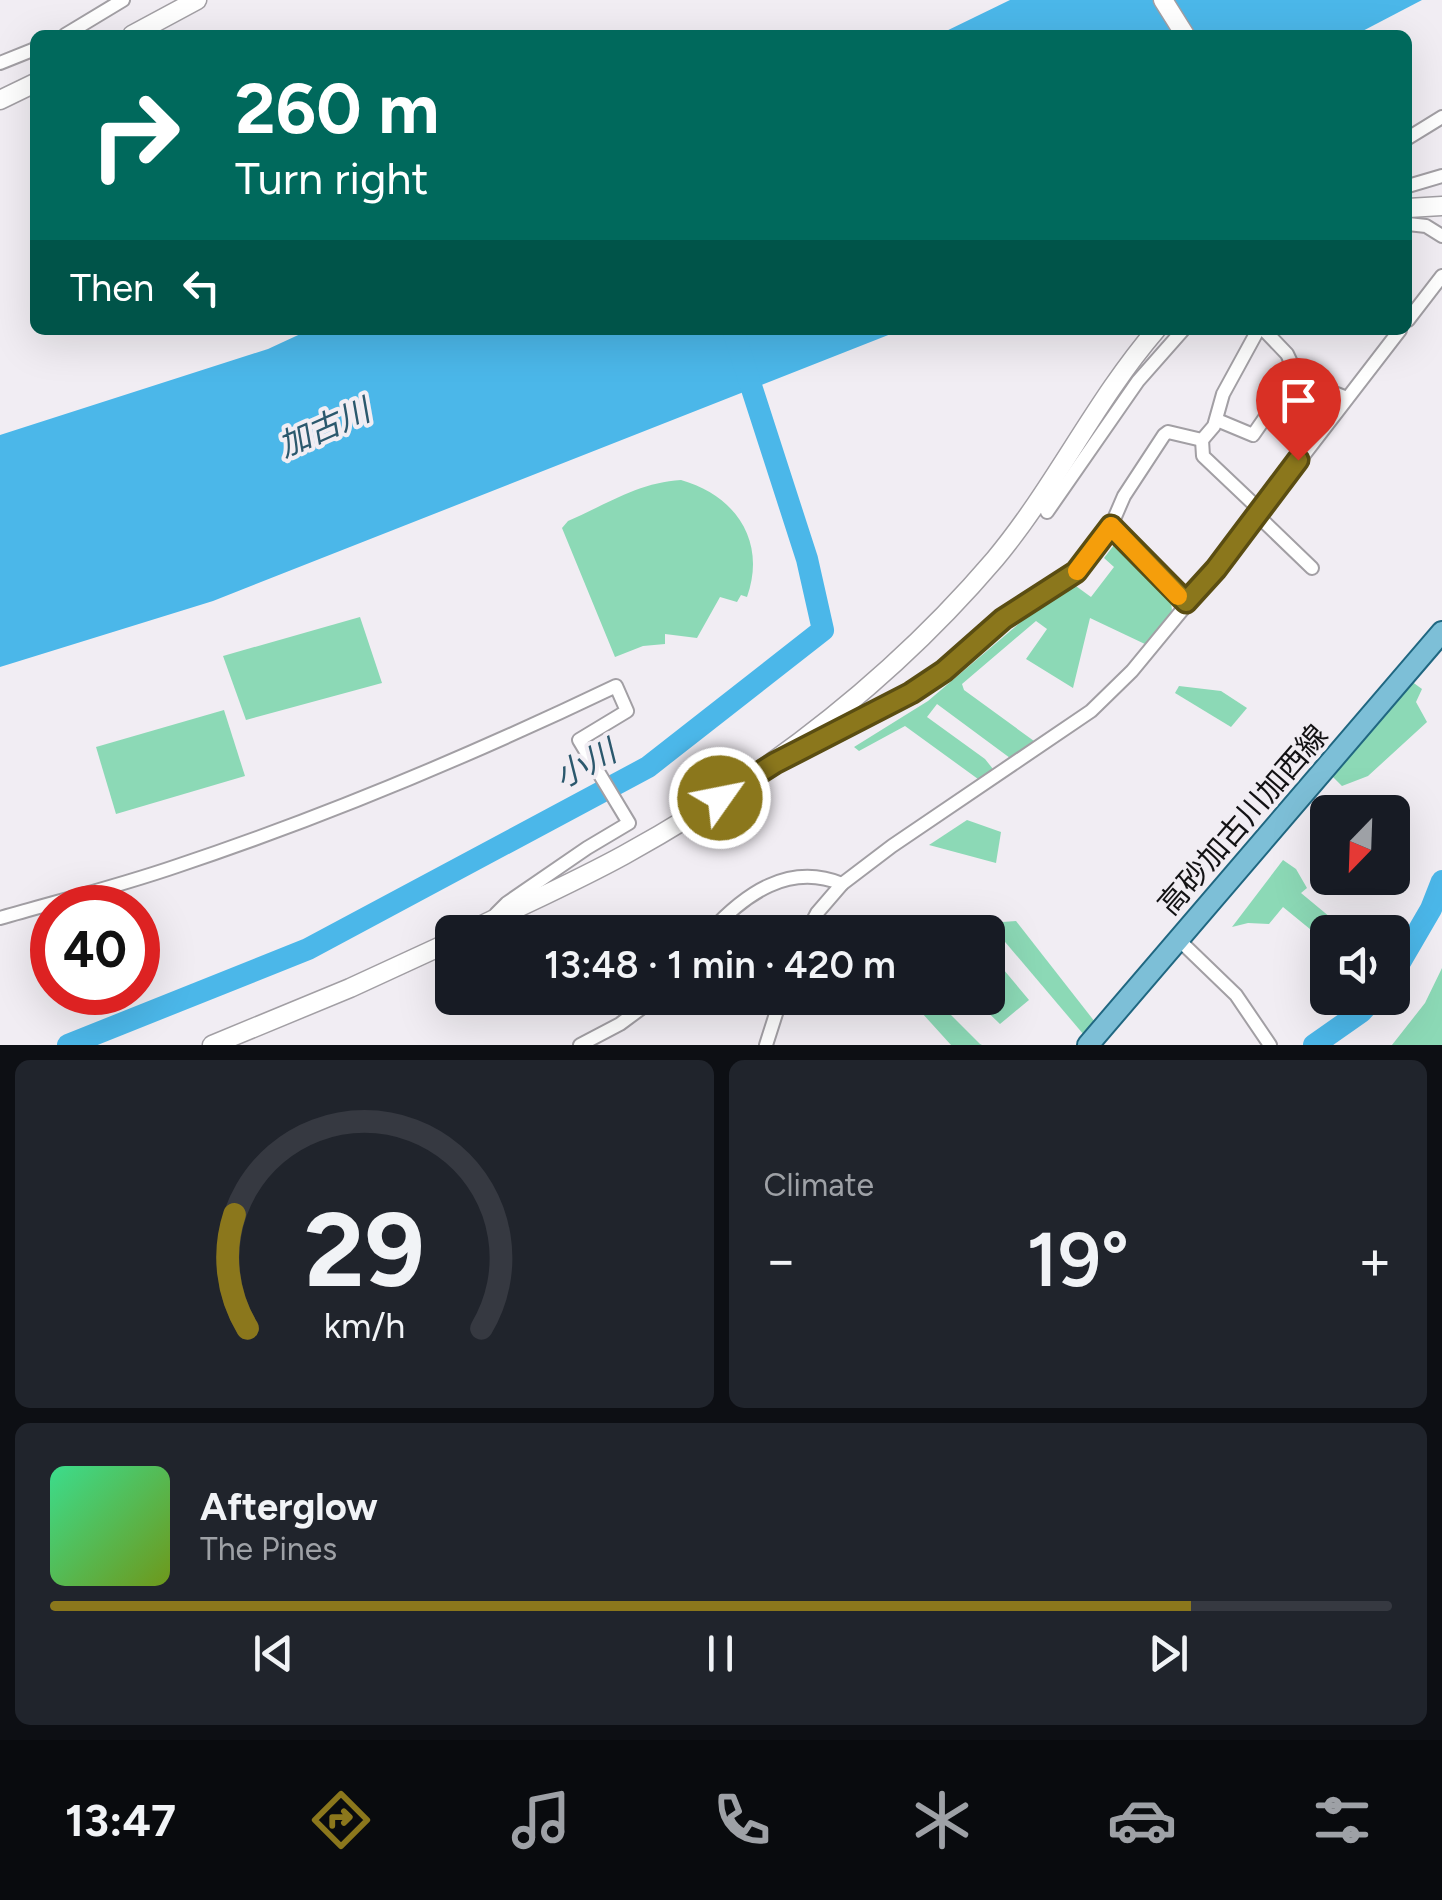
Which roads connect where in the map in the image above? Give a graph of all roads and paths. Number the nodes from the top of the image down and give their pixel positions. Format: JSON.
{"nodes":[{"id":1,"x":124,"y":0,"type":"edge"},
{"id":2,"x":197,"y":0,"type":"edge"},
{"id":3,"x":1164,"y":0,"type":"edge"},
{"id":4,"x":104,"y":6,"type":"edge"},
{"id":5,"x":73,"y":30,"type":"edge"},
{"id":6,"x":141,"y":30,"type":"edge"},
{"id":7,"x":1181,"y":30,"type":"edge"},
{"id":8,"x":30,"y":50,"type":"edge"},
{"id":9,"x":0,"y":64,"type":"edge"},
{"id":10,"x":30,"y":85,"type":"edge"},
{"id":11,"x":0,"y":100,"type":"edge"},
{"id":12,"x":1442,"y":117,"type":"edge"},
{"id":13,"x":1412,"y":136,"type":"edge"},
{"id":14,"x":1442,"y":176,"type":"edge"},
{"id":15,"x":1412,"y":185,"type":"edge"},
{"id":16,"x":1442,"y":206,"type":"edge"},
{"id":17,"x":1412,"y":208,"type":"edge"},
{"id":18,"x":1412,"y":224,"type":"edge"},
{"id":19,"x":1442,"y":236,"type":"edge"},
{"id":20,"x":1442,"y":276,"type":"edge"},
{"id":21,"x":1412,"y":315,"type":"edge"},
{"id":22,"x":1152,"y":335,"type":"edge"},
{"id":23,"x":1179,"y":335,"type":"edge"},
{"id":24,"x":1258,"y":335,"type":"edge"},
{"id":25,"x":1266,"y":335,"type":"edge"},
{"id":26,"x":1396,"y":335,"type":"edge"},
{"id":27,"x":1296,"y":373,"type":"junction"},
{"id":28,"x":1346,"y":398,"type":"junction"},
{"id":29,"x":1217,"y":420,"type":"junction"},
{"id":30,"x":1202,"y":440,"type":"junction"},
{"id":31,"x":1047,"y":512,"type":"dead end"},
{"id":32,"x":1259,"y":512,"type":"junction"},
{"id":33,"x":1111,"y":526,"type":"junction"},
{"id":34,"x":1312,"y":568,"type":"dead end"},
{"id":35,"x":1186,"y":602,"type":"junction"},
{"id":36,"x":1442,"y":632,"type":"edge"},
{"id":37,"x":775,"y":763,"type":"junction"},
{"id":38,"x":842,"y":884,"type":"junction"},
{"id":39,"x":496,"y":915,"type":"edge"},
{"id":40,"x":503,"y":915,"type":"edge"},
{"id":41,"x":729,"y":915,"type":"edge"},
{"id":42,"x":816,"y":915,"type":"edge"},
{"id":43,"x":0,"y":918,"type":"edge"},
{"id":44,"x":1179,"y":940,"type":"junction"},
{"id":45,"x":435,"y":949,"type":"edge"},
{"id":46,"x":632,"y":1015,"type":"edge"},
{"id":47,"x":776,"y":1015,"type":"edge"},
{"id":48,"x":1269,"y":1044,"type":"edge"},
{"id":49,"x":212,"y":1045,"type":"edge"},
{"id":50,"x":580,"y":1045,"type":"edge"},
{"id":51,"x":766,"y":1045,"type":"edge"},
{"id":52,"x":1088,"y":1045,"type":"edge"}],
"edges":[{"from":1,"to":4,"type":"street"},
{"from":2,"to":6,"type":"street"},
{"from":3,"to":7,"type":"street"},
{"from":4,"to":5,"type":"street"},
{"from":8,"to":9,"type":"street"},
{"from":10,"to":11,"type":"street"},
{"from":12,"to":13,"type":"street"},
{"from":14,"to":15,"type":"street"},
{"from":16,"to":17,"type":"street"},
{"from":18,"to":19,"type":"street"},
{"from":20,"to":21,"type":"street"},
{"from":22,"to":37,"type":"street"},
{"from":23,"to":31,"type":"street"},
{"from":24,"to":29,"type":"street"},
{"from":25,"to":27,"type":"street"},
{"from":26,"to":28,"type":"street"},
{"from":27,"to":28,"type":"street"},
{"from":27,"to":29,"type":"street"},
{"from":28,"to":32,"type":"street"},
{"from":29,"to":30,"type":"street"},
{"from":30,"to":32,"type":"street"},
{"from":30,"to":33,"type":"street"},
{"from":32,"to":34,"type":"street"},
{"from":32,"to":35,"type":"street"},
{"from":33,"to":35,"type":"street"},
{"from":33,"to":37,"type":"street"},
{"from":35,"to":38,"type":"street"},
{"from":36,"to":44,"type":"main road","name":"高砂加古川加西線"},
{"from":37,"to":40,"type":"street"},
{"from":38,"to":41,"type":"street"},
{"from":38,"to":42,"type":"street"},
{"from":39,"to":43,"type":"street"},
{"from":44,"to":48,"type":"street"},
{"from":44,"to":52,"type":"main road","name":"高砂加古川加西線"},
{"from":45,"to":49,"type":"street"},
{"from":46,"to":50,"type":"street"},
{"from":47,"to":51,"type":"street"}]}
